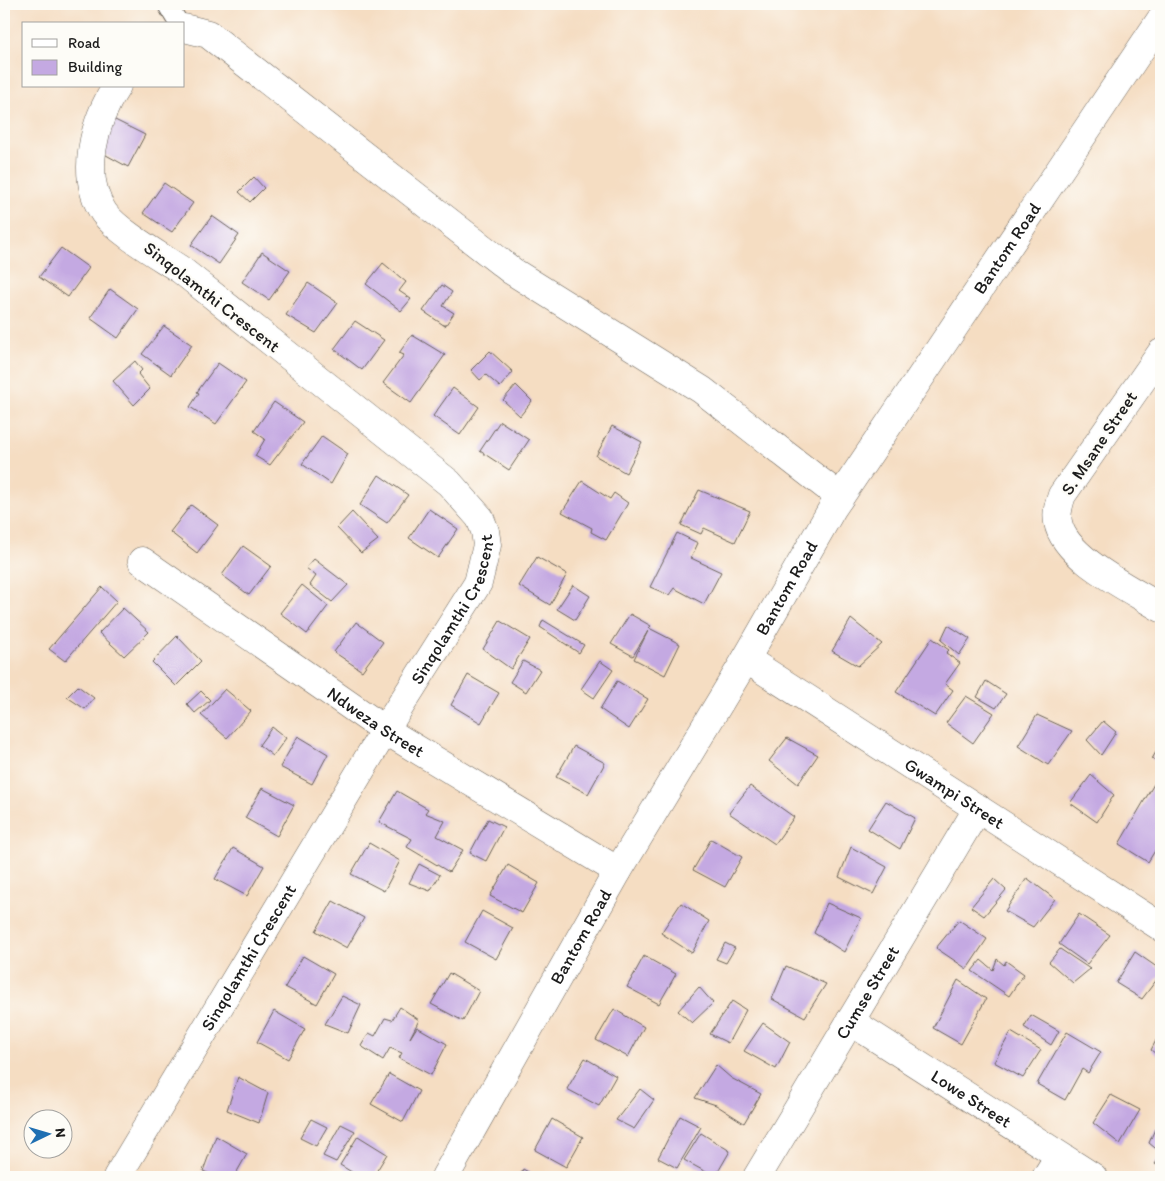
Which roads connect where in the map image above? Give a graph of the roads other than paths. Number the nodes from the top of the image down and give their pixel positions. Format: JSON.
{"nodes":[{"id":1,"x":167,"y":4,"type":"edge"},
{"id":2,"x":1161,"y":20,"type":"edge"},
{"id":3,"x":178,"y":22,"type":"edge"},
{"id":4,"x":185,"y":28,"type":"edge"},
{"id":5,"x":116,"y":88,"type":"edge"},
{"id":6,"x":1161,"y":353,"type":"edge"},
{"id":7,"x":840,"y":497,"type":"junction"},
{"id":8,"x":142,"y":561,"type":"dead end"},
{"id":9,"x":1161,"y":608,"type":"edge"},
{"id":10,"x":746,"y":658,"type":"junction"},
{"id":11,"x":385,"y":730,"type":"junction"},
{"id":12,"x":978,"y":808,"type":"junction"},
{"id":13,"x":618,"y":871,"type":"junction"},
{"id":14,"x":1161,"y":927,"type":"edge"},
{"id":15,"x":850,"y":1021,"type":"junction"},
{"id":16,"x":1052,"y":1167,"type":"edge"},
{"id":17,"x":117,"y":1177,"type":"edge"},
{"id":18,"x":445,"y":1177,"type":"edge"},
{"id":19,"x":757,"y":1177,"type":"edge"},
{"id":20,"x":1093,"y":1177,"type":"edge"}],
"edges":[{"from":1,"to":3,"type":"lane"},
{"from":2,"to":7,"type":"street","name":"Bantom Road"},
{"from":4,"to":7,"type":"street"},
{"from":5,"to":11,"type":"street","name":"Sinqolamthi Crescent"},
{"from":6,"to":9,"type":"street","name":"S. Msane Street"},
{"from":7,"to":10,"type":"street","name":"Bantom Road"},
{"from":8,"to":11,"type":"street","name":"Ndweza Street"},
{"from":10,"to":12,"type":"street","name":"Gwampi Street"},
{"from":10,"to":13,"type":"street","name":"Bantom Road"},
{"from":11,"to":13,"type":"street","name":"Ndweza Street"},
{"from":11,"to":17,"type":"street","name":"Sinqolamthi Crescent"},
{"from":12,"to":14,"type":"street","name":"Gwampi Street"},
{"from":12,"to":15,"type":"street","name":"Cumse Street"},
{"from":13,"to":18,"type":"street","name":"Bantom Road"},
{"from":15,"to":16,"type":"street","name":"Lowe Street"},
{"from":15,"to":19,"type":"street","name":"Cumse Street"},
{"from":16,"to":20,"type":"street","name":"Lowe Street"}]}
